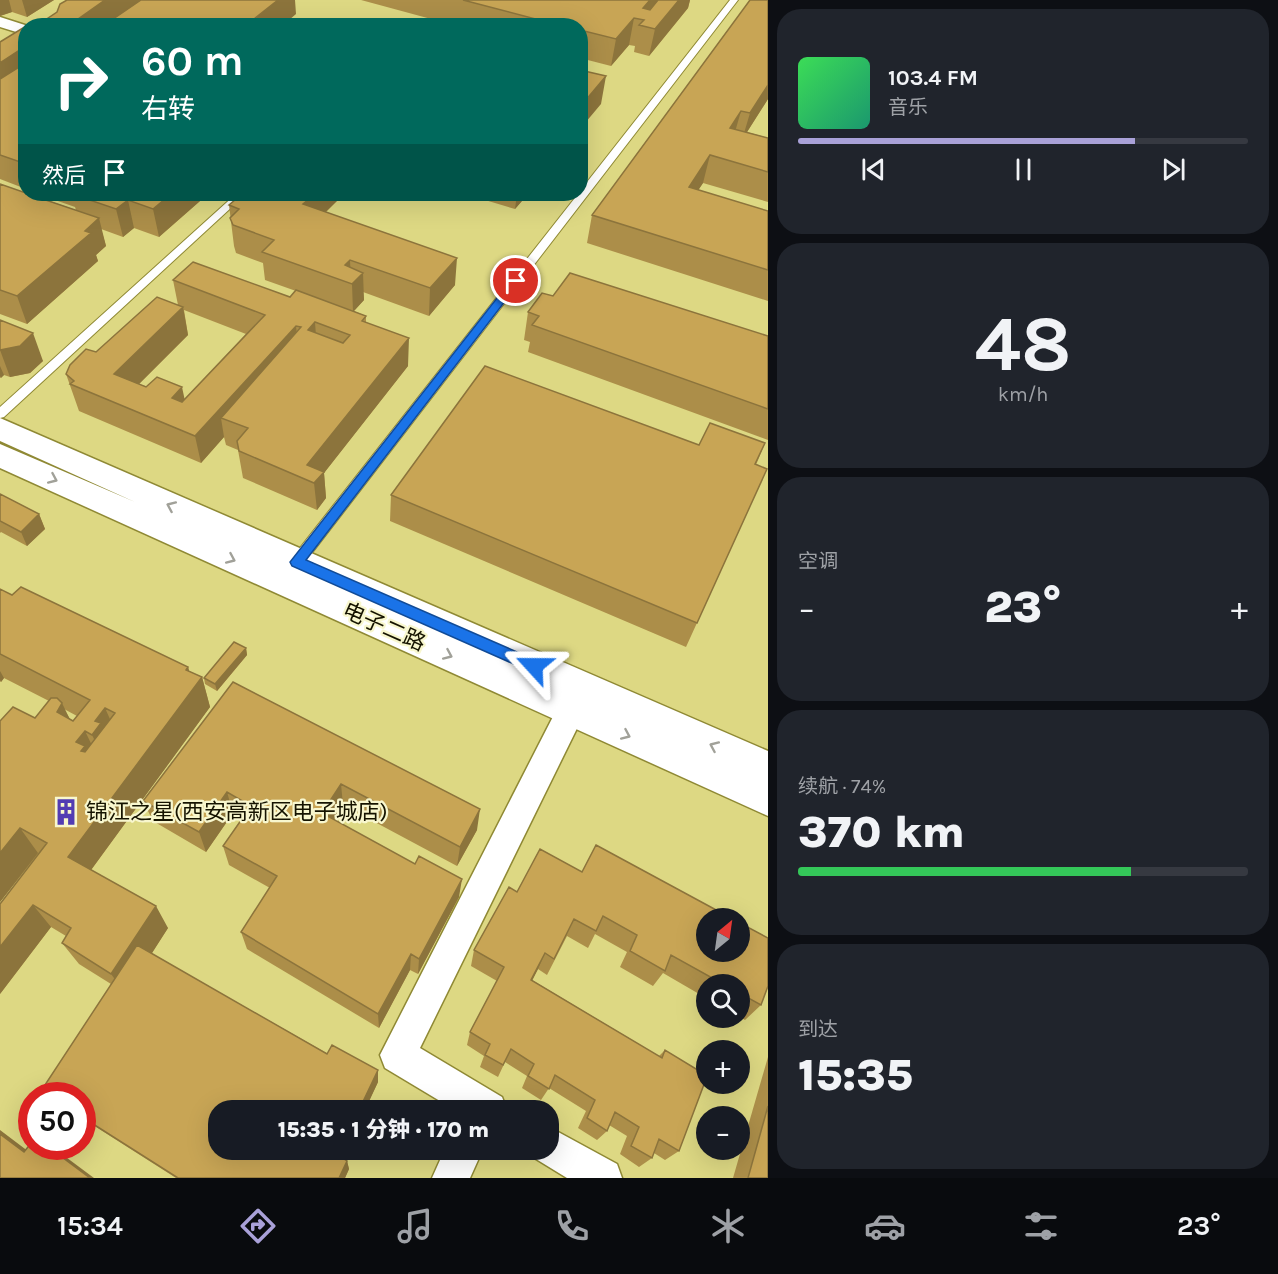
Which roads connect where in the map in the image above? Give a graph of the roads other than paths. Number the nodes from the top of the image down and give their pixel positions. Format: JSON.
{"nodes":[{"id":1,"x":734,"y":0,"type":"edge"},
{"id":2,"x":0,"y":22,"type":"edge"},
{"id":3,"x":18,"y":28,"type":"edge"},
{"id":4,"x":18,"y":37,"type":"edge"},
{"id":5,"x":9,"y":44,"type":"edge"},
{"id":6,"x":588,"y":188,"type":"edge"},
{"id":7,"x":233,"y":201,"type":"edge"},
{"id":8,"x":578,"y":201,"type":"edge"},
{"id":9,"x":0,"y":414,"type":"edge"},
{"id":10,"x":0,"y":429,"type":"edge"},
{"id":11,"x":0,"y":455,"type":"edge"},
{"id":12,"x":297,"y":562,"type":"junction"},
{"id":13,"x":571,"y":710,"type":"junction"},
{"id":14,"x":766,"y":771,"type":"edge"},
{"id":15,"x":470,"y":1100,"type":"edge"},
{"id":16,"x":559,"y":1152,"type":"edge"},
{"id":17,"x":460,"y":1160,"type":"edge"},
{"id":18,"x":451,"y":1178,"type":"edge"},
{"id":19,"x":603,"y":1178,"type":"edge"}],
"edges":[{"from":1,"to":6,"type":"lane"},
{"from":2,"to":3,"type":"street"},
{"from":4,"to":5,"type":"street"},
{"from":7,"to":9,"type":"lane"},
{"from":8,"to":12,"type":"lane"},
{"from":12,"to":10,"type":"main road","name":"电子二路","one_way":true},
{"from":11,"to":13,"type":"main road","name":"电子二路","one_way":true},
{"from":14,"to":12,"type":"main road","name":"电子二路","one_way":true},
{"from":13,"to":14,"type":"main road","name":"电子二路","one_way":true},
{"from":13,"to":15,"type":"street"},
{"from":16,"to":19,"type":"street"},
{"from":17,"to":18,"type":"street"}]}
